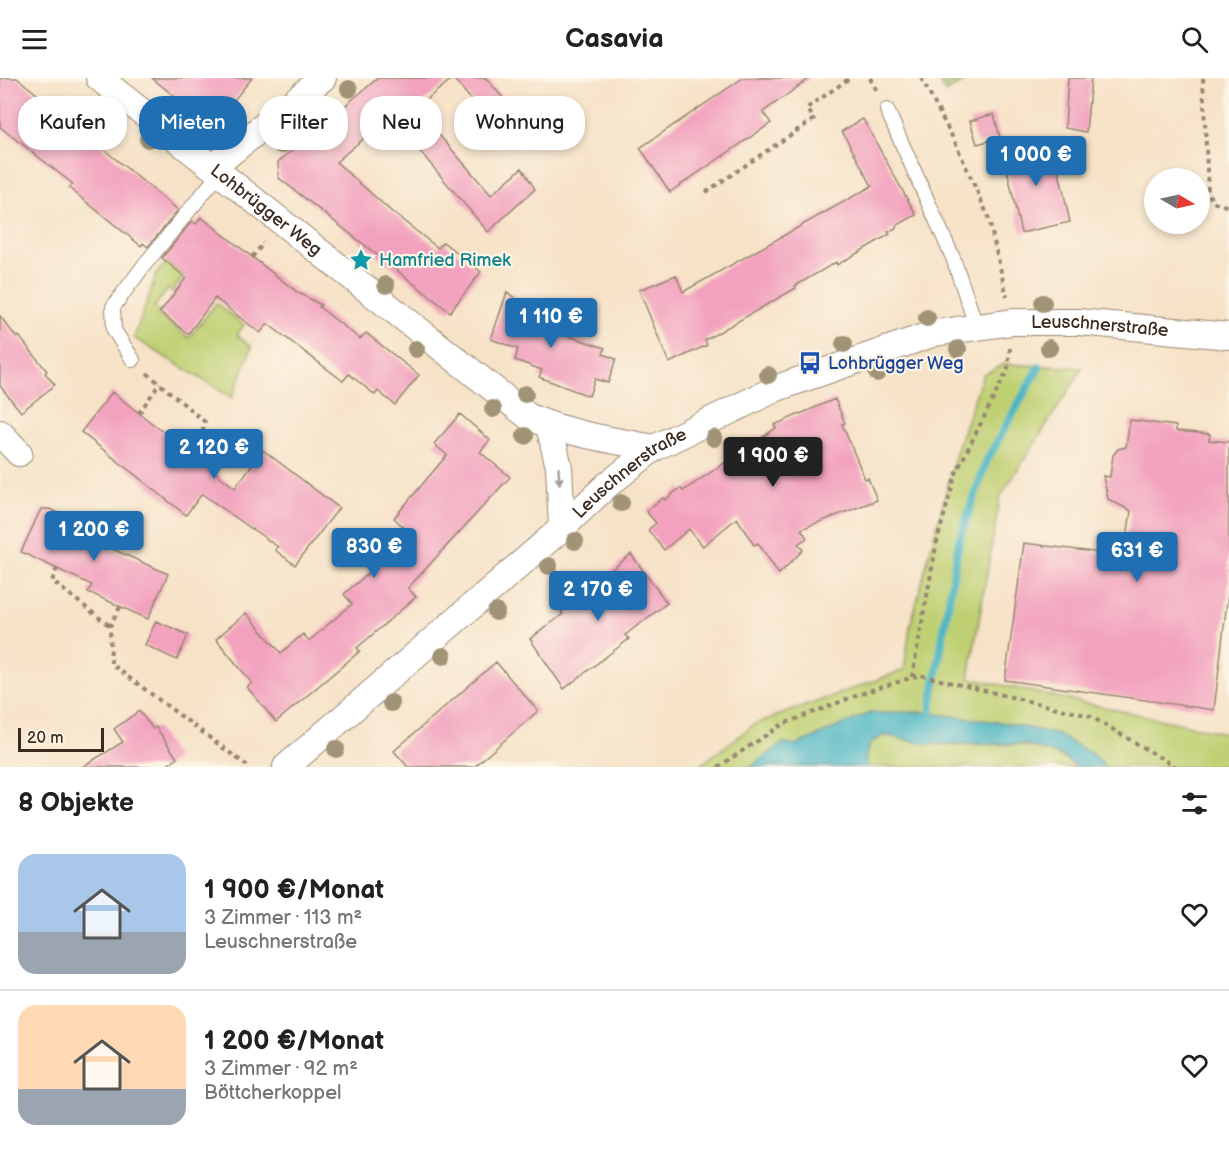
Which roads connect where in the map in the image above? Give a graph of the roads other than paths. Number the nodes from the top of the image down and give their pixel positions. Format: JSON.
{"nodes":[{"id":1,"x":99,"y":78,"type":"edge"},
{"id":2,"x":323,"y":78,"type":"edge"},
{"id":3,"x":884,"y":104,"type":"road end"},
{"id":4,"x":217,"y":170,"type":"junction"},
{"id":5,"x":977,"y":327,"type":"junction"},
{"id":6,"x":1229,"y":336,"type":"edge"},
{"id":7,"x":133,"y":360,"type":"road end"},
{"id":8,"x":549,"y":426,"type":"junction"},
{"id":9,"x":0,"y":433,"type":"edge"},
{"id":10,"x":654,"y":448,"type":"junction"},
{"id":11,"x":19,"y":453,"type":"dead end"},
{"id":12,"x":562,"y":528,"type":"junction"},
{"id":13,"x":286,"y":767,"type":"edge"}],
"edges":[{"from":1,"to":4,"type":"street","name":"Lohbrügger Weg"},
{"from":2,"to":4,"type":"street"},
{"from":3,"to":5,"type":"lane"},
{"from":4,"to":7,"type":"lane"},
{"from":4,"to":8,"type":"street","name":"Lohbrügger Weg"},
{"from":5,"to":6,"type":"street","name":"Leuschnerstraße"},
{"from":5,"to":10,"type":"street","name":"Leuschnerstraße"},
{"from":8,"to":10,"type":"street","name":"Lohbrügger Weg"},
{"from":8,"to":12,"type":"street","one_way":true},
{"from":9,"to":11,"type":"street"},
{"from":10,"to":12,"type":"street","name":"Leuschnerstraße"},
{"from":12,"to":13,"type":"street","name":"Leuschnerstraße"}]}
